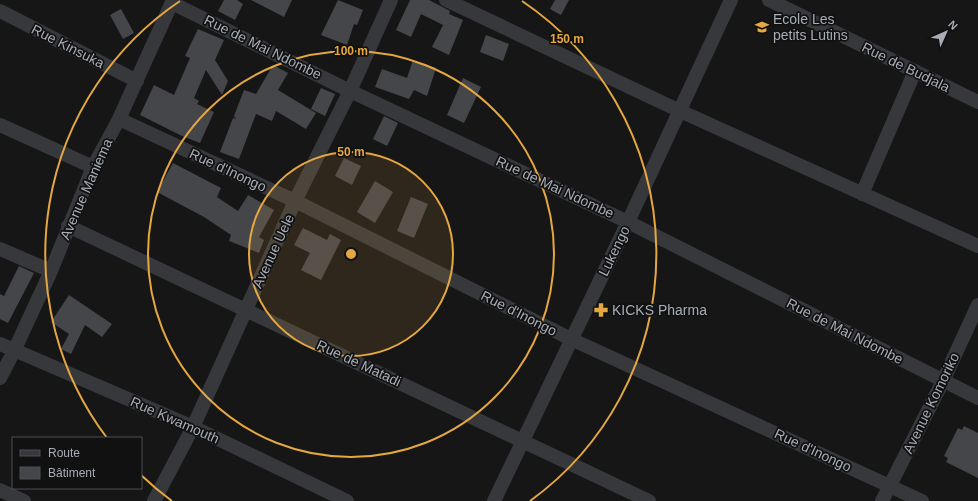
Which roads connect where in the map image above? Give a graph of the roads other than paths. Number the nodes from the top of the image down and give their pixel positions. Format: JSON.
{"nodes":[{"id":1,"x":391,"y":0,"type":"edge"},
{"id":2,"x":446,"y":0,"type":"edge"},
{"id":3,"x":731,"y":0,"type":"edge"},
{"id":4,"x":769,"y":0,"type":"edge"},
{"id":5,"x":173,"y":1,"type":"edge"},
{"id":6,"x":0,"y":11,"type":"edge"},
{"id":7,"x":915,"y":71,"type":"junction"},
{"id":8,"x":137,"y":81,"type":"junction"},
{"id":9,"x":350,"y":91,"type":"junction"},
{"id":10,"x":978,"y":102,"type":"edge"},
{"id":11,"x":680,"y":111,"type":"junction"},
{"id":12,"x":118,"y":119,"type":"junction"},
{"id":13,"x":0,"y":125,"type":"edge"},
{"id":14,"x":93,"y":167,"type":"junction"},
{"id":15,"x":862,"y":194,"type":"junction"},
{"id":16,"x":295,"y":201,"type":"junction"},
{"id":17,"x":628,"y":222,"type":"junction"},
{"id":18,"x":68,"y":226,"type":"junction"},
{"id":19,"x":978,"y":246,"type":"edge"},
{"id":20,"x":0,"y":249,"type":"edge"},
{"id":21,"x":51,"y":271,"type":"junction"},
{"id":22,"x":978,"y":304,"type":"edge"},
{"id":23,"x":245,"y":310,"type":"junction"},
{"id":24,"x":571,"y":339,"type":"junction"},
{"id":25,"x":0,"y":344,"type":"edge"},
{"id":26,"x":14,"y":351,"type":"junction"},
{"id":27,"x":0,"y":378,"type":"edge"},
{"id":28,"x":943,"y":381,"type":"junction"},
{"id":29,"x":978,"y":398,"type":"edge"},
{"id":30,"x":193,"y":427,"type":"junction"},
{"id":31,"x":524,"y":441,"type":"junction"},
{"id":32,"x":890,"y":485,"type":"junction"},
{"id":33,"x":0,"y":490,"type":"edge"},
{"id":34,"x":24,"y":501,"type":"edge"},
{"id":35,"x":154,"y":501,"type":"edge"},
{"id":36,"x":347,"y":501,"type":"edge"},
{"id":37,"x":494,"y":501,"type":"edge"},
{"id":38,"x":649,"y":501,"type":"edge"},
{"id":39,"x":882,"y":501,"type":"edge"},
{"id":40,"x":922,"y":501,"type":"edge"}],
"edges":[{"from":1,"to":9,"type":"street","name":"Avenue Uele"},
{"from":2,"to":11,"type":"street"},
{"from":3,"to":11,"type":"street","name":"Lukengo"},
{"from":4,"to":7,"type":"street","name":"Rue de Budjala"},
{"from":5,"to":8,"type":"street","name":"Avenue Maniema"},
{"from":5,"to":9,"type":"street","name":"Rue de Mai Ndombe"},
{"from":6,"to":8,"type":"street","name":"Rue Kinsuka"},
{"from":7,"to":10,"type":"street","name":"Rue de Budjala"},
{"from":7,"to":15,"type":"street"},
{"from":8,"to":12,"type":"street","name":"Avenue Maniema"},
{"from":9,"to":16,"type":"street","name":"Avenue Uele"},
{"from":9,"to":17,"type":"street","name":"Rue de Mai Ndombe"},
{"from":11,"to":15,"type":"street"},
{"from":11,"to":17,"type":"street","name":"Lukengo"},
{"from":12,"to":14,"type":"street","name":"Avenue Maniema"},
{"from":12,"to":16,"type":"street","name":"Rue d'Inongo"},
{"from":13,"to":14,"type":"street"},
{"from":14,"to":18,"type":"street","name":"Avenue Maniema"},
{"from":15,"to":19,"type":"street"},
{"from":16,"to":23,"type":"street","name":"Avenue Uele"},
{"from":16,"to":24,"type":"street","name":"Rue d'Inongo"},
{"from":17,"to":24,"type":"street","name":"Lukengo"},
{"from":17,"to":28,"type":"street","name":"Rue de Mai Ndombe"},
{"from":18,"to":21,"type":"street","name":"Avenue Maniema"},
{"from":18,"to":23,"type":"street","name":"Rue de Matadi"},
{"from":20,"to":21,"type":"street"},
{"from":21,"to":26,"type":"street","name":"Avenue Maniema"},
{"from":22,"to":28,"type":"street","name":"Avenue Komoriko"},
{"from":23,"to":30,"type":"street","name":"Avenue Uele"},
{"from":23,"to":31,"type":"street","name":"Rue de Matadi"},
{"from":24,"to":31,"type":"street","name":"Lukengo"},
{"from":24,"to":32,"type":"street","name":"Rue d'Inongo"},
{"from":25,"to":26,"type":"street","name":"Rue Kwamouth"},
{"from":26,"to":27,"type":"street","name":"Avenue Maniema"},
{"from":26,"to":30,"type":"street","name":"Rue Kwamouth"},
{"from":28,"to":29,"type":"street","name":"Rue de Mai Ndombe"},
{"from":28,"to":32,"type":"street","name":"Avenue Komoriko"},
{"from":30,"to":35,"type":"street","name":"Avenue Uele"},
{"from":30,"to":36,"type":"street","name":"Rue Kwamouth"},
{"from":31,"to":37,"type":"street","name":"Lukengo"},
{"from":31,"to":38,"type":"street","name":"Rue de Matadi"},
{"from":32,"to":39,"type":"street","name":"Avenue Komoriko"},
{"from":32,"to":40,"type":"street","name":"Rue d'Inongo"},
{"from":33,"to":34,"type":"street"}]}
